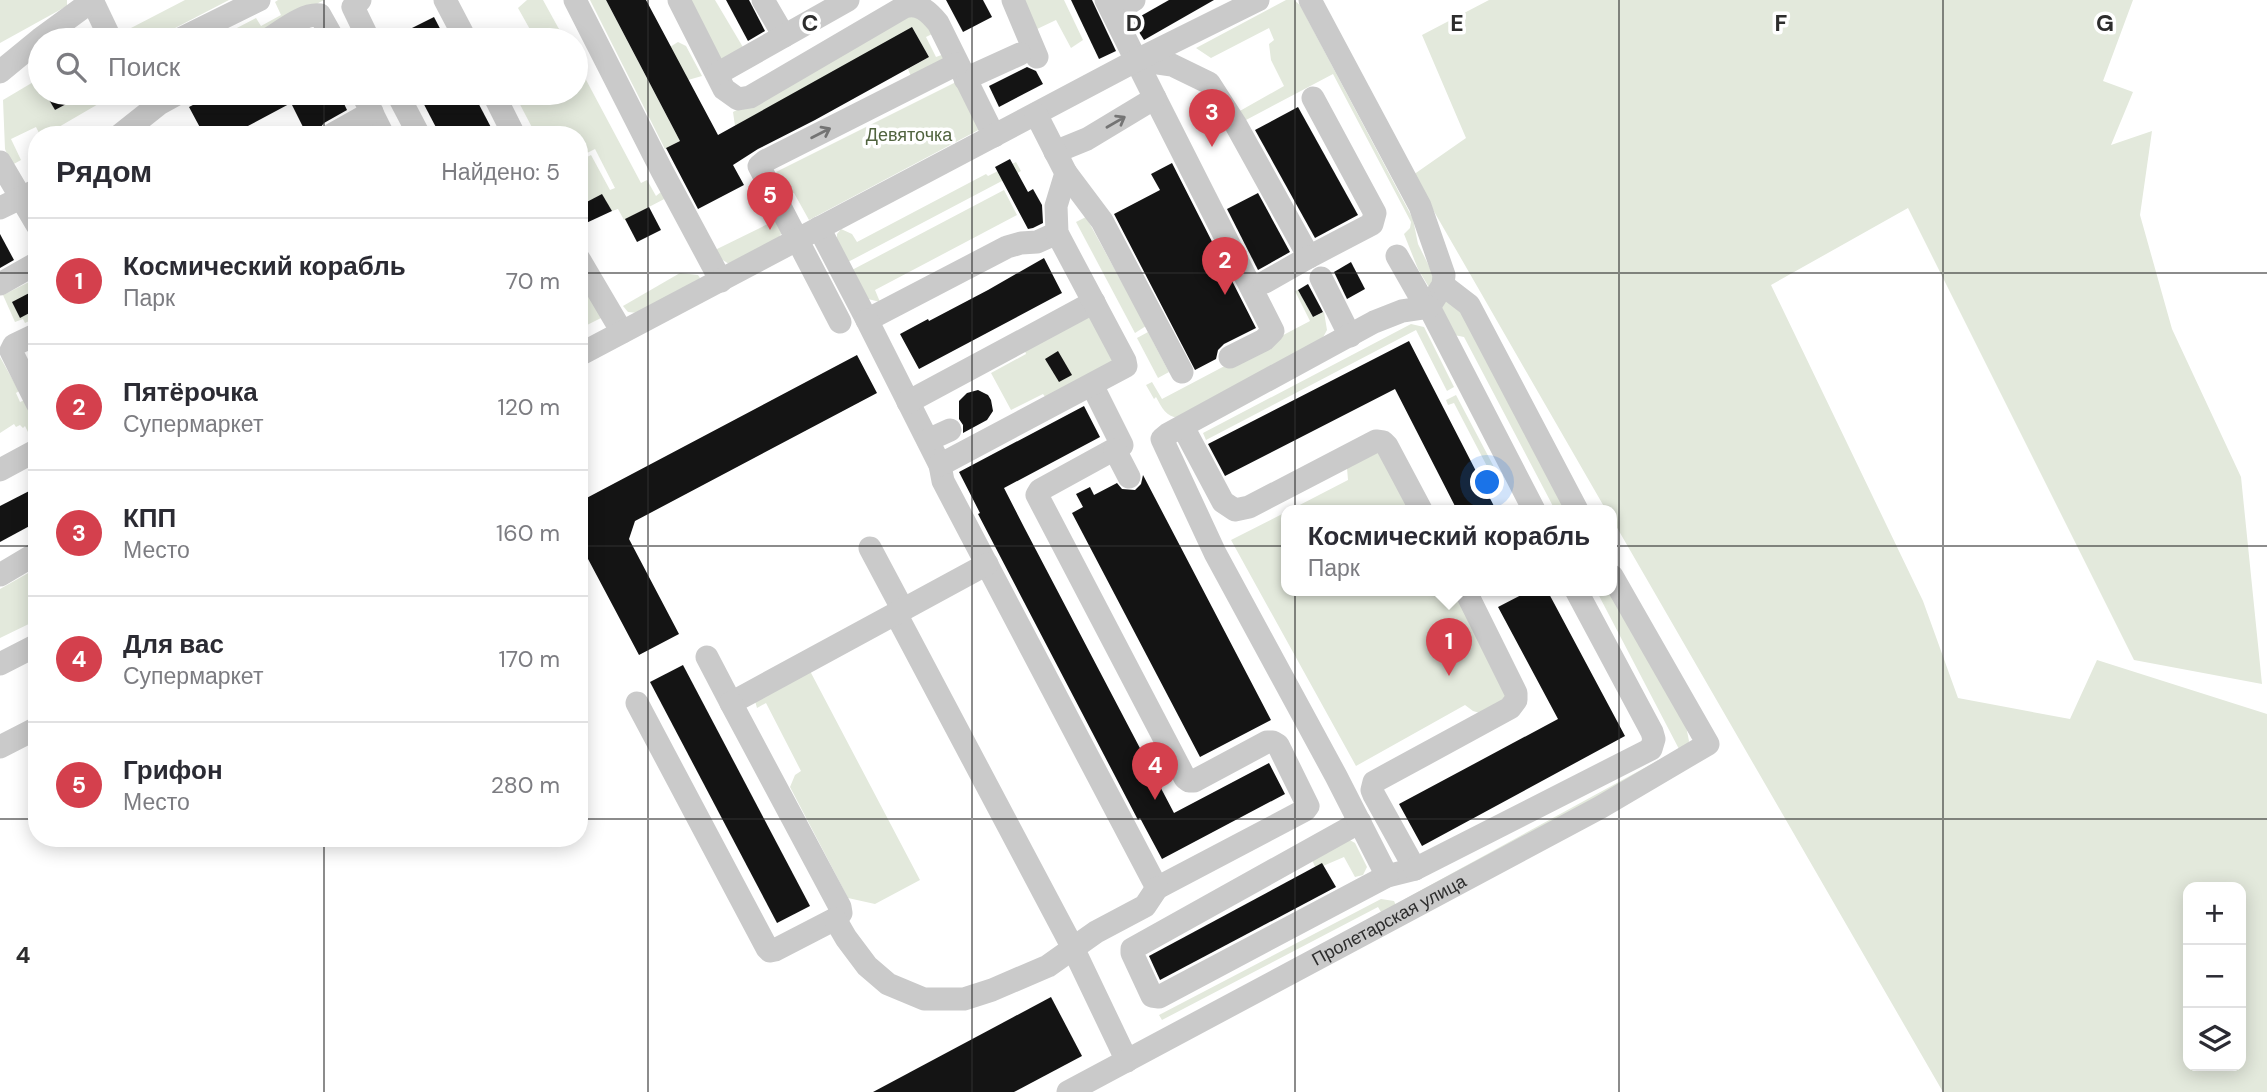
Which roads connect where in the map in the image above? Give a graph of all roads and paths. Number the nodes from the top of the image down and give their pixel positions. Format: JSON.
{"nodes":[{"id":1,"x":91,"y":0,"type":"edge"},
{"id":2,"x":259,"y":0,"type":"edge"},
{"id":3,"x":360,"y":0,"type":"edge"},
{"id":4,"x":445,"y":0,"type":"edge"},
{"id":5,"x":575,"y":0,"type":"edge"},
{"id":6,"x":679,"y":0,"type":"edge"},
{"id":7,"x":763,"y":0,"type":"edge"},
{"id":8,"x":848,"y":0,"type":"edge"},
{"id":9,"x":1013,"y":0,"type":"edge"},
{"id":10,"x":1134,"y":0,"type":"edge"},
{"id":11,"x":1258,"y":0,"type":"edge"},
{"id":12,"x":1310,"y":0,"type":"edge"},
{"id":13,"x":1110,"y":7,"type":"edge"},
{"id":14,"x":883,"y":8,"type":"edge"},
{"id":15,"x":53,"y":28,"type":"edge"},
{"id":16,"x":105,"y":28,"type":"edge"},
{"id":17,"x":202,"y":28,"type":"edge"},
{"id":18,"x":287,"y":28,"type":"edge"},
{"id":19,"x":327,"y":28,"type":"edge"},
{"id":20,"x":363,"y":28,"type":"edge"},
{"id":21,"x":460,"y":28,"type":"edge"},
{"id":22,"x":784,"y":36,"type":"junction"},
{"id":23,"x":28,"y":48,"type":"edge"},
{"id":24,"x":1137,"y":60,"type":"junction"},
{"id":25,"x":0,"y":72,"type":"edge"},
{"id":26,"x":961,"y":72,"type":"junction"},
{"id":27,"x":717,"y":74,"type":"junction"},
{"id":28,"x":1155,"y":98,"type":"junction"},
{"id":29,"x":1312,"y":98,"type":"dead end"},
{"id":30,"x":158,"y":105,"type":"edge"},
{"id":31,"x":365,"y":105,"type":"edge"},
{"id":32,"x":368,"y":105,"type":"edge"},
{"id":33,"x":403,"y":105,"type":"edge"},
{"id":34,"x":499,"y":105,"type":"edge"},
{"id":35,"x":1036,"y":114,"type":"junction"},
{"id":36,"x":131,"y":126,"type":"edge"},
{"id":37,"x":341,"y":126,"type":"edge"},
{"id":38,"x":378,"y":126,"type":"edge"},
{"id":39,"x":414,"y":126,"type":"edge"},
{"id":40,"x":510,"y":126,"type":"edge"},
{"id":41,"x":994,"y":136,"type":"junction"},
{"id":42,"x":1055,"y":152,"type":"junction"},
{"id":43,"x":0,"y":162,"type":"edge"},
{"id":44,"x":1066,"y":173,"type":"junction"},
{"id":45,"x":19,"y":199,"type":"edge"},
{"id":46,"x":819,"y":228,"type":"junction"},
{"id":47,"x":1058,"y":233,"type":"junction"},
{"id":48,"x":798,"y":239,"type":"junction"},
{"id":49,"x":1396,"y":256,"type":"dead end"},
{"id":50,"x":1309,"y":257,"type":"junction"},
{"id":51,"x":28,"y":268,"type":"edge"},
{"id":52,"x":588,"y":274,"type":"edge"},
{"id":53,"x":1321,"y":278,"type":"dead end"},
{"id":54,"x":721,"y":281,"type":"junction"},
{"id":55,"x":1265,"y":282,"type":"dead end"},
{"id":56,"x":0,"y":284,"type":"edge"},
{"id":57,"x":1443,"y":285,"type":"junction"},
{"id":58,"x":1094,"y":302,"type":"junction"},
{"id":59,"x":1428,"y":307,"type":"junction"},
{"id":60,"x":867,"y":320,"type":"junction"},
{"id":61,"x":840,"y":322,"type":"dead end"},
{"id":62,"x":622,"y":332,"type":"junction"},
{"id":63,"x":1350,"y":336,"type":"junction"},
{"id":64,"x":28,"y":338,"type":"edge"},
{"id":65,"x":588,"y":350,"type":"edge"},
{"id":66,"x":1230,"y":357,"type":"dead end"},
{"id":67,"x":1182,"y":372,"type":"dead end"},
{"id":68,"x":28,"y":385,"type":"edge"},
{"id":69,"x":1092,"y":385,"type":"junction"},
{"id":70,"x":908,"y":402,"type":"junction"},
{"id":71,"x":1183,"y":427,"type":"junction"},
{"id":72,"x":950,"y":430,"type":"dead end"},
{"id":73,"x":928,"y":440,"type":"junction"},
{"id":74,"x":1115,"y":450,"type":"junction"},
{"id":75,"x":28,"y":455,"type":"edge"},
{"id":76,"x":940,"y":465,"type":"junction"},
{"id":77,"x":0,"y":470,"type":"edge"},
{"id":78,"x":1129,"y":477,"type":"dead end"},
{"id":79,"x":1419,"y":505,"type":"edge"},
{"id":80,"x":1531,"y":505,"type":"edge"},
{"id":81,"x":1574,"y":505,"type":"edge"},
{"id":82,"x":870,"y":548,"type":"dead end"},
{"id":83,"x":28,"y":558,"type":"edge"},
{"id":84,"x":987,"y":564,"type":"junction"},
{"id":85,"x":0,"y":575,"type":"edge"},
{"id":86,"x":1617,"y":585,"type":"edge"},
{"id":87,"x":1473,"y":596,"type":"edge"},
{"id":88,"x":1579,"y":596,"type":"edge"},
{"id":89,"x":900,"y":612,"type":"junction"},
{"id":90,"x":28,"y":650,"type":"edge"},
{"id":91,"x":707,"y":657,"type":"dead end"},
{"id":92,"x":0,"y":664,"type":"edge"},
{"id":93,"x":638,"y":703,"type":"dead end"},
{"id":94,"x":731,"y":703,"type":"junction"},
{"id":95,"x":28,"y":733,"type":"edge"},
{"id":96,"x":0,"y":747,"type":"edge"},
{"id":97,"x":1360,"y":822,"type":"junction"},
{"id":98,"x":1415,"y":869,"type":"junction"},
{"id":99,"x":1387,"y":876,"type":"junction"},
{"id":100,"x":1157,"y":888,"type":"junction"},
{"id":101,"x":835,"y":919,"type":"junction"},
{"id":102,"x":1073,"y":948,"type":"junction"},
{"id":103,"x":1127,"y":1061,"type":"junction"},
{"id":104,"x":1068,"y":1092,"type":"edge"}],
"edges":[{"from":1,"to":15,"type":"street"},
{"from":1,"to":16,"type":"street"},
{"from":2,"to":17,"type":"street"},
{"from":3,"to":20,"type":"street"},
{"from":4,"to":21,"type":"street"},
{"from":5,"to":54,"type":"street"},
{"from":6,"to":27,"type":"street"},
{"from":7,"to":22,"type":"street"},
{"from":8,"to":22,"type":"street"},
{"from":9,"to":26,"type":"street"},
{"from":10,"to":13,"type":"street"},
{"from":11,"to":24,"type":"street"},
{"from":12,"to":57,"type":"street"},
{"from":13,"to":24,"type":"street"},
{"from":14,"to":26,"type":"street"},
{"from":14,"to":27,"type":"street"},
{"from":18,"to":19,"type":"street"},
{"from":22,"to":27,"type":"street"},
{"from":23,"to":25,"type":"street"},
{"from":24,"to":28,"type":"street"},
{"from":24,"to":35,"type":"street"},
{"from":24,"to":50,"type":"street"},
{"from":26,"to":41,"type":"street"},
{"from":48,"to":26,"type":"street","one_way":true},
{"from":42,"to":28,"type":"street","one_way":true},
{"from":28,"to":66,"type":"street"},
{"from":29,"to":50,"type":"street"},
{"from":30,"to":36,"type":"street"},
{"from":31,"to":37,"type":"street"},
{"from":32,"to":38,"type":"street"},
{"from":33,"to":39,"type":"street"},
{"from":34,"to":40,"type":"street"},
{"from":35,"to":41,"type":"street"},
{"from":35,"to":42,"type":"street"},
{"from":41,"to":46,"type":"street"},
{"from":42,"to":44,"type":"street"},
{"from":43,"to":45,"type":"street"},
{"from":44,"to":47,"type":"street"},
{"from":44,"to":67,"type":"street"},
{"from":46,"to":48,"type":"street"},
{"from":46,"to":60,"type":"street"},
{"from":47,"to":58,"type":"street"},
{"from":47,"to":60,"type":"street"},
{"from":48,"to":54,"type":"street"},
{"from":48,"to":61,"type":"street"},
{"from":49,"to":59,"type":"street"},
{"from":50,"to":55,"type":"street"},
{"from":51,"to":56,"type":"street"},
{"from":52,"to":62,"type":"street"},
{"from":53,"to":63,"type":"street"},
{"from":54,"to":62,"type":"street"},
{"from":57,"to":59,"type":"street"},
{"from":57,"to":81,"type":"street"},
{"from":58,"to":69,"type":"street"},
{"from":58,"to":70,"type":"street"},
{"from":59,"to":63,"type":"street"},
{"from":59,"to":80,"type":"street"},
{"from":60,"to":70,"type":"street"},
{"from":62,"to":65,"type":"street"},
{"from":63,"to":71,"type":"street"},
{"from":64,"to":68,"type":"street"},
{"from":69,"to":74,"type":"street"},
{"from":69,"to":76,"type":"street"},
{"from":70,"to":73,"type":"street"},
{"from":71,"to":79,"type":"street"},
{"from":71,"to":97,"type":"street"},
{"from":72,"to":73,"type":"street"},
{"from":73,"to":76,"type":"street"},
{"from":74,"to":78,"type":"street"},
{"from":74,"to":100,"type":"street"},
{"from":75,"to":77,"type":"street"},
{"from":76,"to":84,"type":"street"},
{"from":82,"to":89,"type":"street"},
{"from":83,"to":85,"type":"street"},
{"from":84,"to":89,"type":"street"},
{"from":84,"to":100,"type":"street"},
{"from":86,"to":103,"type":"street","name":"Пролетарская улица"},
{"from":87,"to":98,"type":"street"},
{"from":88,"to":98,"type":"street"},
{"from":89,"to":94,"type":"street"},
{"from":89,"to":102,"type":"street"},
{"from":90,"to":92,"type":"street"},
{"from":91,"to":94,"type":"street"},
{"from":93,"to":101,"type":"street"},
{"from":94,"to":101,"type":"street"},
{"from":95,"to":96,"type":"street"},
{"from":97,"to":99,"type":"street"},
{"from":97,"to":99,"type":"street"},
{"from":98,"to":99,"type":"street"},
{"from":100,"to":102,"type":"street"},
{"from":101,"to":102,"type":"street"},
{"from":102,"to":103,"type":"street"},
{"from":103,"to":104,"type":"street","name":"Пролетарская улица"}]}
